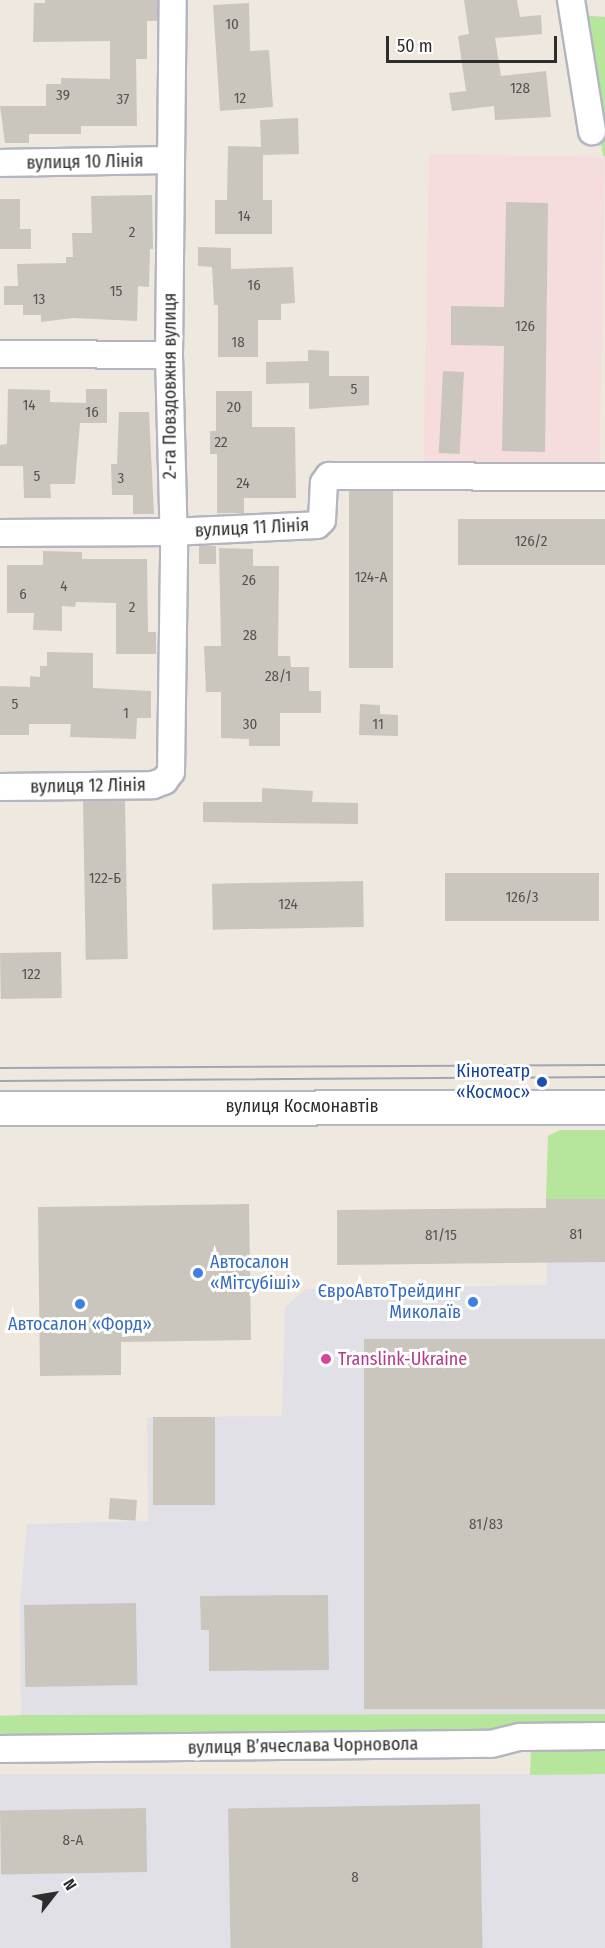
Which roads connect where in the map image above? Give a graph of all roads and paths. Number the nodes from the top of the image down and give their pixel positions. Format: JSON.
{"nodes":[{"id":1,"x":173,"y":0,"type":"edge"},
{"id":2,"x":571,"y":0,"type":"edge"},
{"id":3,"x":592,"y":131,"type":"dead end"},
{"id":4,"x":171,"y":160,"type":"junction"},
{"id":5,"x":0,"y":163,"type":"edge"},
{"id":6,"x":0,"y":354,"type":"edge"},
{"id":7,"x":169,"y":355,"type":"junction"},
{"id":8,"x":605,"y":477,"type":"edge"},
{"id":9,"x":171,"y":532,"type":"junction"},
{"id":10,"x":0,"y":533,"type":"edge"},
{"id":11,"x":171,"y":772,"type":"joint"},
{"id":12,"x":0,"y":787,"type":"edge"},
{"id":13,"x":605,"y":1107,"type":"edge"},
{"id":14,"x":0,"y":1108,"type":"edge"},
{"id":15,"x":605,"y":1736,"type":"edge"},
{"id":16,"x":0,"y":1749,"type":"edge"}],
"edges":[{"from":1,"to":4,"type":"street","name":"2-га Повздовжня вулиця"},
{"from":2,"to":3,"type":"street"},
{"from":4,"to":5,"type":"street","name":"вулиця 10 Лінія"},
{"from":4,"to":7,"type":"street","name":"2-га Повздовжня вулиця"},
{"from":6,"to":7,"type":"street"},
{"from":7,"to":9,"type":"street","name":"2-га Повздовжня вулиця"},
{"from":8,"to":9,"type":"street","name":"вулиця 11 Лінія"},
{"from":9,"to":10,"type":"street","name":"вулиця 11 Лінія"},
{"from":9,"to":11,"type":"street","name":"2-га Повздовжня вулиця"},
{"from":11,"to":12,"type":"street","name":"вулиця 12 Лінія"},
{"from":13,"to":14,"type":"main road","name":"вулиця Космонавтів"},
{"from":15,"to":16,"type":"street","name":"вулиця Вʼячеслава Чорновола"}]}
